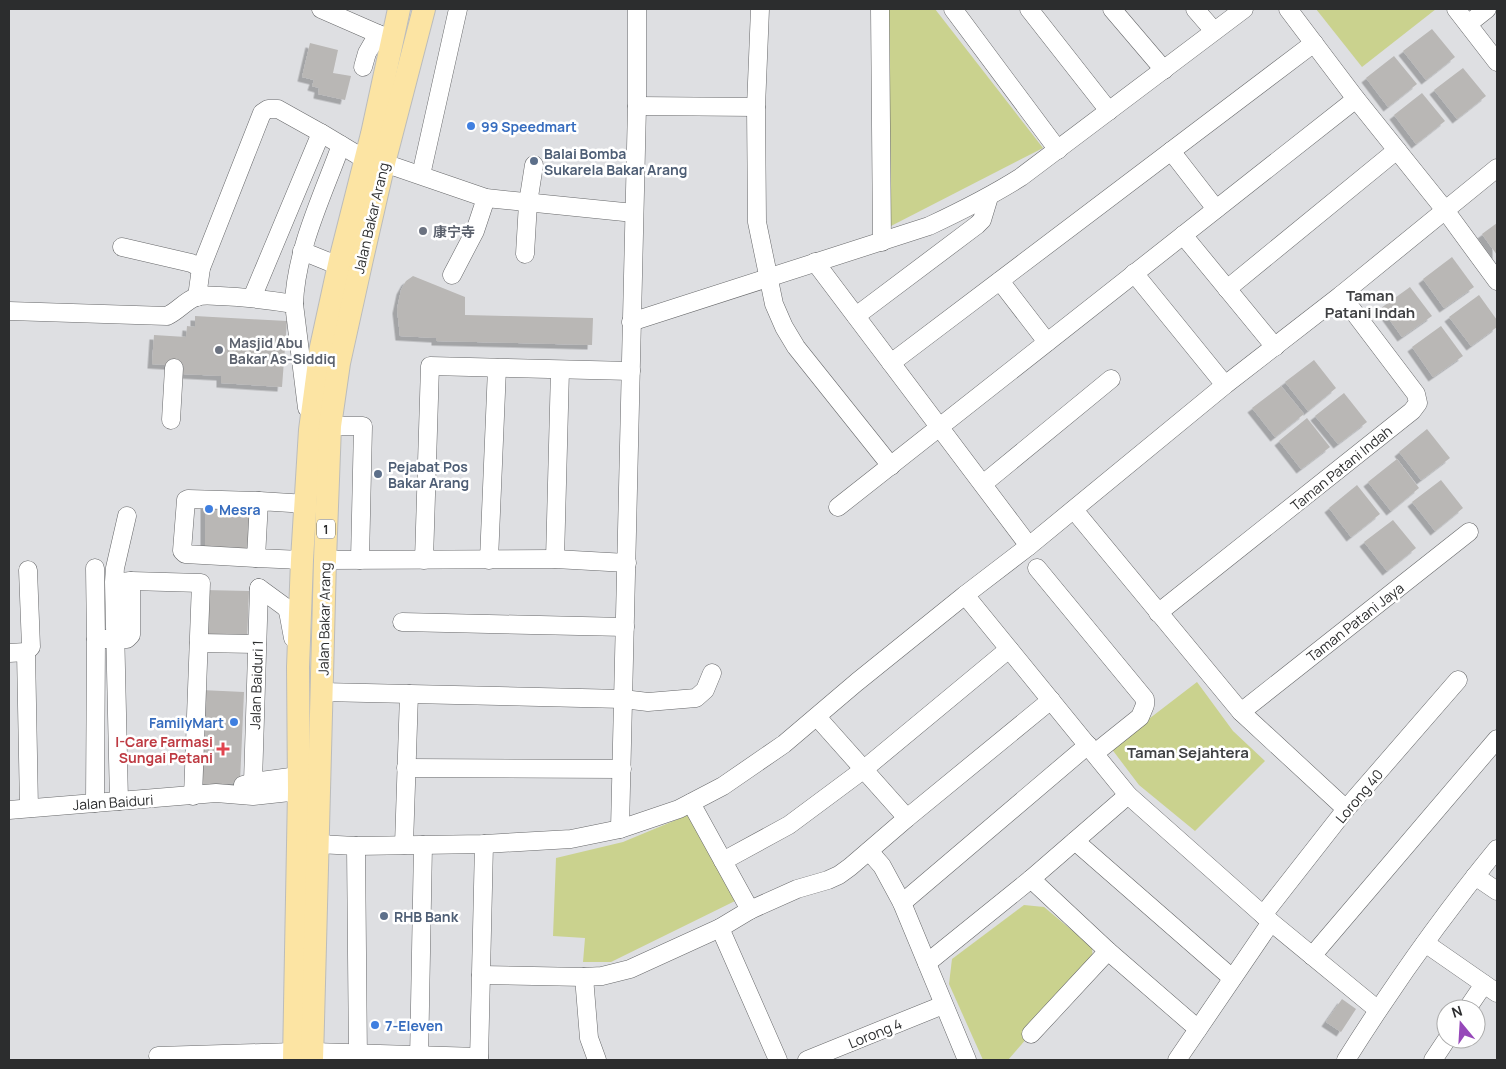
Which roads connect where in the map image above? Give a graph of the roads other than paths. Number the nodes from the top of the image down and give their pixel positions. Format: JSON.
{"nodes":[{"id":1,"x":321,"y":9,"type":"edge"},
{"id":2,"x":399,"y":9,"type":"edge"},
{"id":3,"x":424,"y":9,"type":"edge"},
{"id":4,"x":458,"y":9,"type":"edge"},
{"id":5,"x":637,"y":9,"type":"edge"},
{"id":6,"x":760,"y":9,"type":"edge"},
{"id":7,"x":880,"y":9,"type":"edge"},
{"id":8,"x":952,"y":9,"type":"edge"},
{"id":9,"x":1029,"y":9,"type":"edge"},
{"id":10,"x":1112,"y":9,"type":"edge"},
{"id":11,"x":1195,"y":9,"type":"edge"},
{"id":12,"x":1244,"y":9,"type":"edge"},
{"id":13,"x":1288,"y":9,"type":"edge"},
{"id":14,"x":1456,"y":9,"type":"edge"},
{"id":15,"x":1487,"y":9,"type":"edge"},
{"id":16,"x":352,"y":16,"type":"edge"},
{"id":17,"x":1468,"y":24,"type":"junction"},
{"id":18,"x":1214,"y":31,"type":"junction"},
{"id":19,"x":385,"y":37,"type":"junction"},
{"id":20,"x":1314,"y":43,"type":"junction"},
{"id":21,"x":1497,"y":62,"type":"edge"},
{"id":22,"x":363,"y":67,"type":"dead end"},
{"id":23,"x":1164,"y":70,"type":"junction"},
{"id":24,"x":1356,"y":99,"type":"junction"},
{"id":25,"x":637,"y":106,"type":"junction"},
{"id":26,"x":756,"y":107,"type":"junction"},
{"id":27,"x":1109,"y":111,"type":"junction"},
{"id":28,"x":321,"y":133,"type":"junction"},
{"id":29,"x":341,"y":145,"type":"junction"},
{"id":30,"x":1058,"y":150,"type":"junction"},
{"id":31,"x":1397,"y":150,"type":"junction"},
{"id":32,"x":1171,"y":151,"type":"junction"},
{"id":33,"x":375,"y":161,"type":"junction"},
{"id":34,"x":534,"y":165,"type":"dead end"},
{"id":35,"x":1497,"y":168,"type":"edge"},
{"id":36,"x":421,"y":175,"type":"junction"},
{"id":37,"x":989,"y":197,"type":"junction"},
{"id":38,"x":486,"y":198,"type":"junction"},
{"id":39,"x":528,"y":203,"type":"junction"},
{"id":40,"x":1216,"y":209,"type":"junction"},
{"id":41,"x":1445,"y":210,"type":"junction"},
{"id":42,"x":634,"y":213,"type":"junction"},
{"id":43,"x":1183,"y":235,"type":"junction"},
{"id":44,"x":882,"y":242,"type":"junction"},
{"id":45,"x":122,"y":247,"type":"dead end"},
{"id":46,"x":302,"y":251,"type":"junction"},
{"id":47,"x":525,"y":254,"type":"dead end"},
{"id":48,"x":815,"y":262,"type":"junction"},
{"id":49,"x":339,"y":266,"type":"junction"},
{"id":50,"x":201,"y":268,"type":"junction"},
{"id":51,"x":1134,"y":273,"type":"junction"},
{"id":52,"x":452,"y":275,"type":"dead end"},
{"id":53,"x":768,"y":278,"type":"junction"},
{"id":54,"x":1000,"y":281,"type":"junction"},
{"id":55,"x":1497,"y":281,"type":"edge"},
{"id":56,"x":1227,"y":289,"type":"junction"},
{"id":57,"x":1342,"y":295,"type":"junction"},
{"id":58,"x":197,"y":296,"type":"junction"},
{"id":59,"x":252,"y":298,"type":"junction"},
{"id":60,"x":294,"y":304,"type":"junction"},
{"id":61,"x":9,"y":311,"type":"edge"},
{"id":62,"x":856,"y":316,"type":"junction"},
{"id":63,"x":631,"y":322,"type":"junction"},
{"id":64,"x":1047,"y":342,"type":"junction"},
{"id":65,"x":1274,"y":347,"type":"junction"},
{"id":66,"x":891,"y":363,"type":"junction"},
{"id":67,"x":174,"y":368,"type":"dead end"},
{"id":68,"x":497,"y":368,"type":"junction"},
{"id":69,"x":560,"y":370,"type":"junction"},
{"id":70,"x":630,"y":371,"type":"junction"},
{"id":71,"x":1111,"y":379,"type":"dead end"},
{"id":72,"x":1224,"y":385,"type":"junction"},
{"id":73,"x":171,"y":420,"type":"dead end"},
{"id":74,"x":939,"y":427,"type":"junction"},
{"id":75,"x":320,"y":428,"type":"junction"},
{"id":76,"x":891,"y":466,"type":"junction"},
{"id":77,"x":982,"y":484,"type":"junction"},
{"id":78,"x":259,"y":501,"type":"junction"},
{"id":79,"x":307,"y":504,"type":"junction"},
{"id":80,"x":838,"y":507,"type":"dead end"},
{"id":81,"x":1074,"y":510,"type":"junction"},
{"id":82,"x":127,"y":516,"type":"dead end"},
{"id":83,"x":1469,"y":532,"type":"dead end"},
{"id":84,"x":1029,"y":546,"type":"junction"},
{"id":85,"x":256,"y":558,"type":"junction"},
{"id":86,"x":555,"y":559,"type":"junction"},
{"id":87,"x":302,"y":560,"type":"junction"},
{"id":88,"x":325,"y":560,"type":"junction"},
{"id":89,"x":360,"y":560,"type":"junction"},
{"id":90,"x":424,"y":560,"type":"junction"},
{"id":91,"x":489,"y":560,"type":"junction"},
{"id":92,"x":627,"y":563,"type":"junction"},
{"id":93,"x":95,"y":568,"type":"dead end"},
{"id":94,"x":1037,"y":568,"type":"dead end"},
{"id":95,"x":28,"y":570,"type":"dead end"},
{"id":96,"x":123,"y":582,"type":"junction"},
{"id":97,"x":965,"y":595,"type":"junction"},
{"id":98,"x":1158,"y":614,"type":"junction"},
{"id":99,"x":402,"y":622,"type":"dead end"},
{"id":100,"x":625,"y":627,"type":"junction"},
{"id":101,"x":96,"y":639,"type":"junction"},
{"id":102,"x":115,"y":640,"type":"junction"},
{"id":103,"x":199,"y":643,"type":"junction"},
{"id":104,"x":257,"y":644,"type":"junction"},
{"id":105,"x":1009,"y":649,"type":"junction"},
{"id":106,"x":17,"y":653,"type":"edge"},
{"id":107,"x":298,"y":667,"type":"junction"},
{"id":108,"x":712,"y":673,"type":"dead end"},
{"id":109,"x":1458,"y":680,"type":"dead end"},
{"id":110,"x":322,"y":692,"type":"junction"},
{"id":111,"x":409,"y":694,"type":"junction"},
{"id":112,"x":623,"y":699,"type":"junction"},
{"id":113,"x":1051,"y":700,"type":"junction"},
{"id":114,"x":1241,"y":712,"type":"junction"},
{"id":115,"x":817,"y":717,"type":"junction"},
{"id":116,"x":1497,"y":739,"type":"edge"},
{"id":117,"x":1091,"y":749,"type":"junction"},
{"id":118,"x":406,"y":768,"type":"junction"},
{"id":119,"x":622,"y":769,"type":"junction"},
{"id":120,"x":863,"y":770,"type":"junction"},
{"id":121,"x":253,"y":782,"type":"junction"},
{"id":122,"x":298,"y":784,"type":"junction"},
{"id":123,"x":216,"y":793,"type":"junction"},
{"id":124,"x":1128,"y":795,"type":"junction"},
{"id":125,"x":193,"y":796,"type":"junction"},
{"id":126,"x":119,"y":801,"type":"junction"},
{"id":127,"x":94,"y":803,"type":"junction"},
{"id":128,"x":691,"y":803,"type":"junction"},
{"id":129,"x":29,"y":808,"type":"junction"},
{"id":130,"x":1346,"y":809,"type":"junction"},
{"id":131,"x":9,"y":810,"type":"edge"},
{"id":132,"x":907,"y":818,"type":"junction"},
{"id":133,"x":620,"y":829,"type":"junction"},
{"id":134,"x":1075,"y":841,"type":"junction"},
{"id":135,"x":318,"y":844,"type":"junction"},
{"id":136,"x":484,"y":844,"type":"junction"},
{"id":137,"x":404,"y":845,"type":"junction"},
{"id":138,"x":423,"y":845,"type":"junction"},
{"id":139,"x":356,"y":846,"type":"junction"},
{"id":140,"x":1497,"y":849,"type":"edge"},
{"id":141,"x":869,"y":851,"type":"junction"},
{"id":142,"x":722,"y":861,"type":"junction"},
{"id":143,"x":1475,"y":876,"type":"junction"},
{"id":144,"x":1031,"y":879,"type":"junction"},
{"id":145,"x":1497,"y":891,"type":"edge"},
{"id":146,"x":902,"y":903,"type":"junction"},
{"id":147,"x":750,"y":910,"type":"junction"},
{"id":148,"x":1267,"y":918,"type":"junction"},
{"id":149,"x":720,"y":928,"type":"junction"},
{"id":150,"x":1425,"y":943,"type":"junction"},
{"id":151,"x":1108,"y":951,"type":"junction"},
{"id":152,"x":1312,"y":956,"type":"junction"},
{"id":153,"x":927,"y":963,"type":"junction"},
{"id":154,"x":481,"y":975,"type":"junction"},
{"id":155,"x":584,"y":977,"type":"junction"},
{"id":156,"x":1232,"y":978,"type":"junction"},
{"id":157,"x":1491,"y":988,"type":"edge"},
{"id":158,"x":1478,"y":999,"type":"edge"},
{"id":159,"x":943,"y":1005,"type":"junction"},
{"id":160,"x":1378,"y":1010,"type":"junction"},
{"id":161,"x":1198,"y":1029,"type":"junction"},
{"id":162,"x":1031,"y":1034,"type":"dead end"},
{"id":163,"x":1440,"y":1049,"type":"edge"},
{"id":164,"x":158,"y":1056,"type":"dead end"},
{"id":165,"x":303,"y":1056,"type":"edge"},
{"id":166,"x":358,"y":1056,"type":"edge"},
{"id":167,"x":419,"y":1057,"type":"edge"},
{"id":168,"x":479,"y":1058,"type":"edge"},
{"id":169,"x":597,"y":1060,"type":"edge"},
{"id":170,"x":778,"y":1060,"type":"edge"},
{"id":171,"x":807,"y":1060,"type":"edge"},
{"id":172,"x":967,"y":1060,"type":"edge"},
{"id":173,"x":1177,"y":1060,"type":"edge"},
{"id":174,"x":1346,"y":1060,"type":"edge"},
{"id":175,"x":1433,"y":1060,"type":"edge"}],
"edges":[{"from":1,"to":16,"type":"street"},
{"from":2,"to":19,"type":"main road","name":"Jalan Bakar Arang","number":"1"},
{"from":3,"to":33,"type":"main road","name":"Jalan Bakar Arang","number":"1"},
{"from":4,"to":36,"type":"street"},
{"from":5,"to":25,"type":"street"},
{"from":6,"to":26,"type":"street"},
{"from":7,"to":44,"type":"street"},
{"from":8,"to":30,"type":"street"},
{"from":9,"to":27,"type":"street"},
{"from":10,"to":23,"type":"street"},
{"from":11,"to":18,"type":"street"},
{"from":12,"to":18,"type":"street"},
{"from":13,"to":20,"type":"street"},
{"from":14,"to":17,"type":"street"},
{"from":15,"to":17,"type":"street"},
{"from":16,"to":19,"type":"street"},
{"from":17,"to":21,"type":"street"},
{"from":18,"to":23,"type":"street"},
{"from":19,"to":22,"type":"street"},
{"from":19,"to":33,"type":"main road","name":"Jalan Bakar Arang","number":"1"},
{"from":20,"to":24,"type":"street"},
{"from":20,"to":32,"type":"street"},
{"from":23,"to":27,"type":"street"},
{"from":24,"to":31,"type":"street"},
{"from":24,"to":40,"type":"street"},
{"from":25,"to":26,"type":"street"},
{"from":25,"to":42,"type":"street"},
{"from":26,"to":53,"type":"street"},
{"from":27,"to":30,"type":"street"},
{"from":28,"to":29,"type":"street"},
{"from":28,"to":50,"type":"street"},
{"from":28,"to":59,"type":"street"},
{"from":29,"to":33,"type":"street"},
{"from":29,"to":46,"type":"street"},
{"from":30,"to":37,"type":"street"},
{"from":31,"to":41,"type":"street"},
{"from":31,"to":56,"type":"street"},
{"from":32,"to":40,"type":"street"},
{"from":32,"to":54,"type":"street"},
{"from":33,"to":36,"type":"street"},
{"from":33,"to":49,"type":"main road","name":"Jalan Bakar Arang","number":"1"},
{"from":33,"to":75,"type":"main road","name":"Jalan Bakar Arang","number":"1"},
{"from":34,"to":39,"type":"street"},
{"from":35,"to":41,"type":"street"},
{"from":36,"to":38,"type":"street"},
{"from":37,"to":44,"type":"street"},
{"from":37,"to":62,"type":"street"},
{"from":38,"to":39,"type":"street"},
{"from":38,"to":52,"type":"street"},
{"from":39,"to":42,"type":"street"},
{"from":39,"to":47,"type":"street"},
{"from":40,"to":43,"type":"street"},
{"from":41,"to":55,"type":"street"},
{"from":41,"to":57,"type":"street"},
{"from":42,"to":63,"type":"street"},
{"from":43,"to":51,"type":"street"},
{"from":43,"to":56,"type":"street"},
{"from":44,"to":48,"type":"street"},
{"from":45,"to":50,"type":"street"},
{"from":46,"to":49,"type":"street"},
{"from":46,"to":60,"type":"street"},
{"from":48,"to":53,"type":"street"},
{"from":48,"to":62,"type":"street"},
{"from":49,"to":75,"type":"main road","name":"Jalan Bakar Arang","number":"1"},
{"from":50,"to":58,"type":"street"},
{"from":51,"to":64,"type":"street"},
{"from":51,"to":72,"type":"street"},
{"from":53,"to":63,"type":"street"},
{"from":53,"to":76,"type":"street"},
{"from":54,"to":64,"type":"street"},
{"from":54,"to":66,"type":"street"},
{"from":56,"to":65,"type":"street"},
{"from":57,"to":65,"type":"street"},
{"from":57,"to":98,"type":"street","name":"Taman Patani Indah"},
{"from":58,"to":59,"type":"street"},
{"from":58,"to":61,"type":"street"},
{"from":59,"to":60,"type":"street"},
{"from":60,"to":75,"type":"street"},
{"from":62,"to":66,"type":"street"},
{"from":63,"to":70,"type":"street"},
{"from":64,"to":74,"type":"street"},
{"from":65,"to":72,"type":"street"},
{"from":66,"to":74,"type":"street"},
{"from":67,"to":73,"type":"street"},
{"from":68,"to":69,"type":"street"},
{"from":68,"to":90,"type":"street"},
{"from":68,"to":91,"type":"street"},
{"from":69,"to":70,"type":"street"},
{"from":69,"to":86,"type":"street"},
{"from":70,"to":92,"type":"street"},
{"from":71,"to":77,"type":"street"},
{"from":72,"to":81,"type":"street"},
{"from":74,"to":76,"type":"street"},
{"from":74,"to":77,"type":"street"},
{"from":75,"to":79,"type":"main road","name":"Jalan Bakar Arang","number":"1"},
{"from":75,"to":88,"type":"main road","name":"Jalan Bakar Arang","number":"1"},
{"from":75,"to":89,"type":"street"},
{"from":76,"to":80,"type":"street"},
{"from":77,"to":84,"type":"street"},
{"from":78,"to":79,"type":"street"},
{"from":78,"to":85,"type":"street"},
{"from":78,"to":85,"type":"street"},
{"from":79,"to":87,"type":"main road","name":"Jalan Bakar Arang","number":"1"},
{"from":81,"to":84,"type":"street"},
{"from":81,"to":98,"type":"street"},
{"from":82,"to":96,"type":"street"},
{"from":83,"to":114,"type":"street","name":"Taman Patani Jaya"},
{"from":84,"to":97,"type":"street"},
{"from":85,"to":87,"type":"street"},
{"from":86,"to":91,"type":"street"},
{"from":86,"to":92,"type":"street"},
{"from":87,"to":107,"type":"main road","name":"Jalan Bakar Arang","number":"1"},
{"from":88,"to":89,"type":"street"},
{"from":88,"to":110,"type":"main road","name":"Jalan Bakar Arang","number":"1"},
{"from":89,"to":90,"type":"street"},
{"from":90,"to":91,"type":"street"},
{"from":92,"to":100,"type":"street"},
{"from":93,"to":101,"type":"street"},
{"from":94,"to":117,"type":"street"},
{"from":95,"to":106,"type":"street"},
{"from":96,"to":102,"type":"street"},
{"from":96,"to":103,"type":"street"},
{"from":97,"to":105,"type":"street"},
{"from":97,"to":115,"type":"street"},
{"from":98,"to":114,"type":"street"},
{"from":99,"to":100,"type":"street"},
{"from":100,"to":112,"type":"street"},
{"from":101,"to":102,"type":"street"},
{"from":101,"to":127,"type":"street"},
{"from":102,"to":126,"type":"street"},
{"from":103,"to":104,"type":"street"},
{"from":103,"to":125,"type":"street"},
{"from":104,"to":107,"type":"street","name":"Jalan Baiduri 1"},
{"from":104,"to":121,"type":"street","name":"Jalan Baiduri 1"},
{"from":105,"to":113,"type":"street"},
{"from":105,"to":120,"type":"street"},
{"from":106,"to":129,"type":"street"},
{"from":107,"to":122,"type":"main road","name":"Jalan Bakar Arang","number":"1"},
{"from":108,"to":112,"type":"street"},
{"from":109,"to":130,"type":"street","name":"Lorong 40"},
{"from":110,"to":111,"type":"street"},
{"from":110,"to":135,"type":"main road","name":"Jalan Bakar Arang","number":"1"},
{"from":111,"to":112,"type":"street"},
{"from":111,"to":118,"type":"street"},
{"from":112,"to":119,"type":"street"},
{"from":113,"to":117,"type":"street"},
{"from":113,"to":132,"type":"street"},
{"from":114,"to":130,"type":"street"},
{"from":115,"to":120,"type":"street"},
{"from":115,"to":128,"type":"street"},
{"from":116,"to":152,"type":"street"},
{"from":117,"to":124,"type":"street"},
{"from":117,"to":146,"type":"street"},
{"from":118,"to":119,"type":"street"},
{"from":118,"to":137,"type":"street"},
{"from":119,"to":133,"type":"street"},
{"from":120,"to":132,"type":"street"},
{"from":120,"to":142,"type":"street"},
{"from":121,"to":122,"type":"street","name":"Jalan Baiduri"},
{"from":121,"to":123,"type":"street","name":"Jalan Baiduri"},
{"from":122,"to":123,"type":"street","name":"Jalan Baiduri"},
{"from":122,"to":165,"type":"main road","name":"Jalan Bakar Arang","number":"1"},
{"from":123,"to":125,"type":"street","name":"Jalan Baiduri"},
{"from":124,"to":134,"type":"street"},
{"from":124,"to":148,"type":"street"},
{"from":125,"to":126,"type":"street","name":"Jalan Baiduri"},
{"from":126,"to":127,"type":"street","name":"Jalan Baiduri"},
{"from":127,"to":129,"type":"street","name":"Jalan Baiduri"},
{"from":128,"to":133,"type":"street"},
{"from":128,"to":142,"type":"street"},
{"from":129,"to":131,"type":"street","name":"Jalan Baiduri"},
{"from":130,"to":148,"type":"street","name":"Lorong 40"},
{"from":132,"to":141,"type":"street"},
{"from":133,"to":136,"type":"street"},
{"from":134,"to":144,"type":"street"},
{"from":134,"to":156,"type":"street"},
{"from":135,"to":139,"type":"street"},
{"from":135,"to":165,"type":"main road","name":"Jalan Bakar Arang","number":"1"},
{"from":136,"to":138,"type":"street"},
{"from":136,"to":154,"type":"street"},
{"from":137,"to":138,"type":"street"},
{"from":137,"to":139,"type":"street"},
{"from":138,"to":167,"type":"street"},
{"from":139,"to":166,"type":"street"},
{"from":140,"to":143,"type":"street"},
{"from":141,"to":146,"type":"street"},
{"from":141,"to":147,"type":"street"},
{"from":142,"to":147,"type":"street"},
{"from":143,"to":145,"type":"street"},
{"from":143,"to":150,"type":"street"},
{"from":144,"to":151,"type":"street"},
{"from":144,"to":153,"type":"street"},
{"from":146,"to":153,"type":"street"},
{"from":147,"to":149,"type":"street"},
{"from":148,"to":152,"type":"street"},
{"from":148,"to":156,"type":"street","name":"Lorong 40"},
{"from":149,"to":155,"type":"street"},
{"from":149,"to":170,"type":"street"},
{"from":150,"to":157,"type":"street"},
{"from":150,"to":160,"type":"street"},
{"from":151,"to":161,"type":"street"},
{"from":151,"to":162,"type":"street"},
{"from":152,"to":160,"type":"street"},
{"from":153,"to":159,"type":"street"},
{"from":154,"to":155,"type":"street"},
{"from":154,"to":168,"type":"street"},
{"from":155,"to":169,"type":"street"},
{"from":156,"to":161,"type":"street","name":"Lorong 40"},
{"from":157,"to":158,"type":"street"},
{"from":159,"to":171,"type":"street","name":"Lorong 4"},
{"from":159,"to":172,"type":"street"},
{"from":160,"to":174,"type":"street"},
{"from":161,"to":173,"type":"street","name":"Lorong 40"},
{"from":163,"to":175,"type":"street"},
{"from":164,"to":165,"type":"street"},
{"from":165,"to":166,"type":"street"},
{"from":166,"to":167,"type":"street"},
{"from":167,"to":168,"type":"street"}]}
